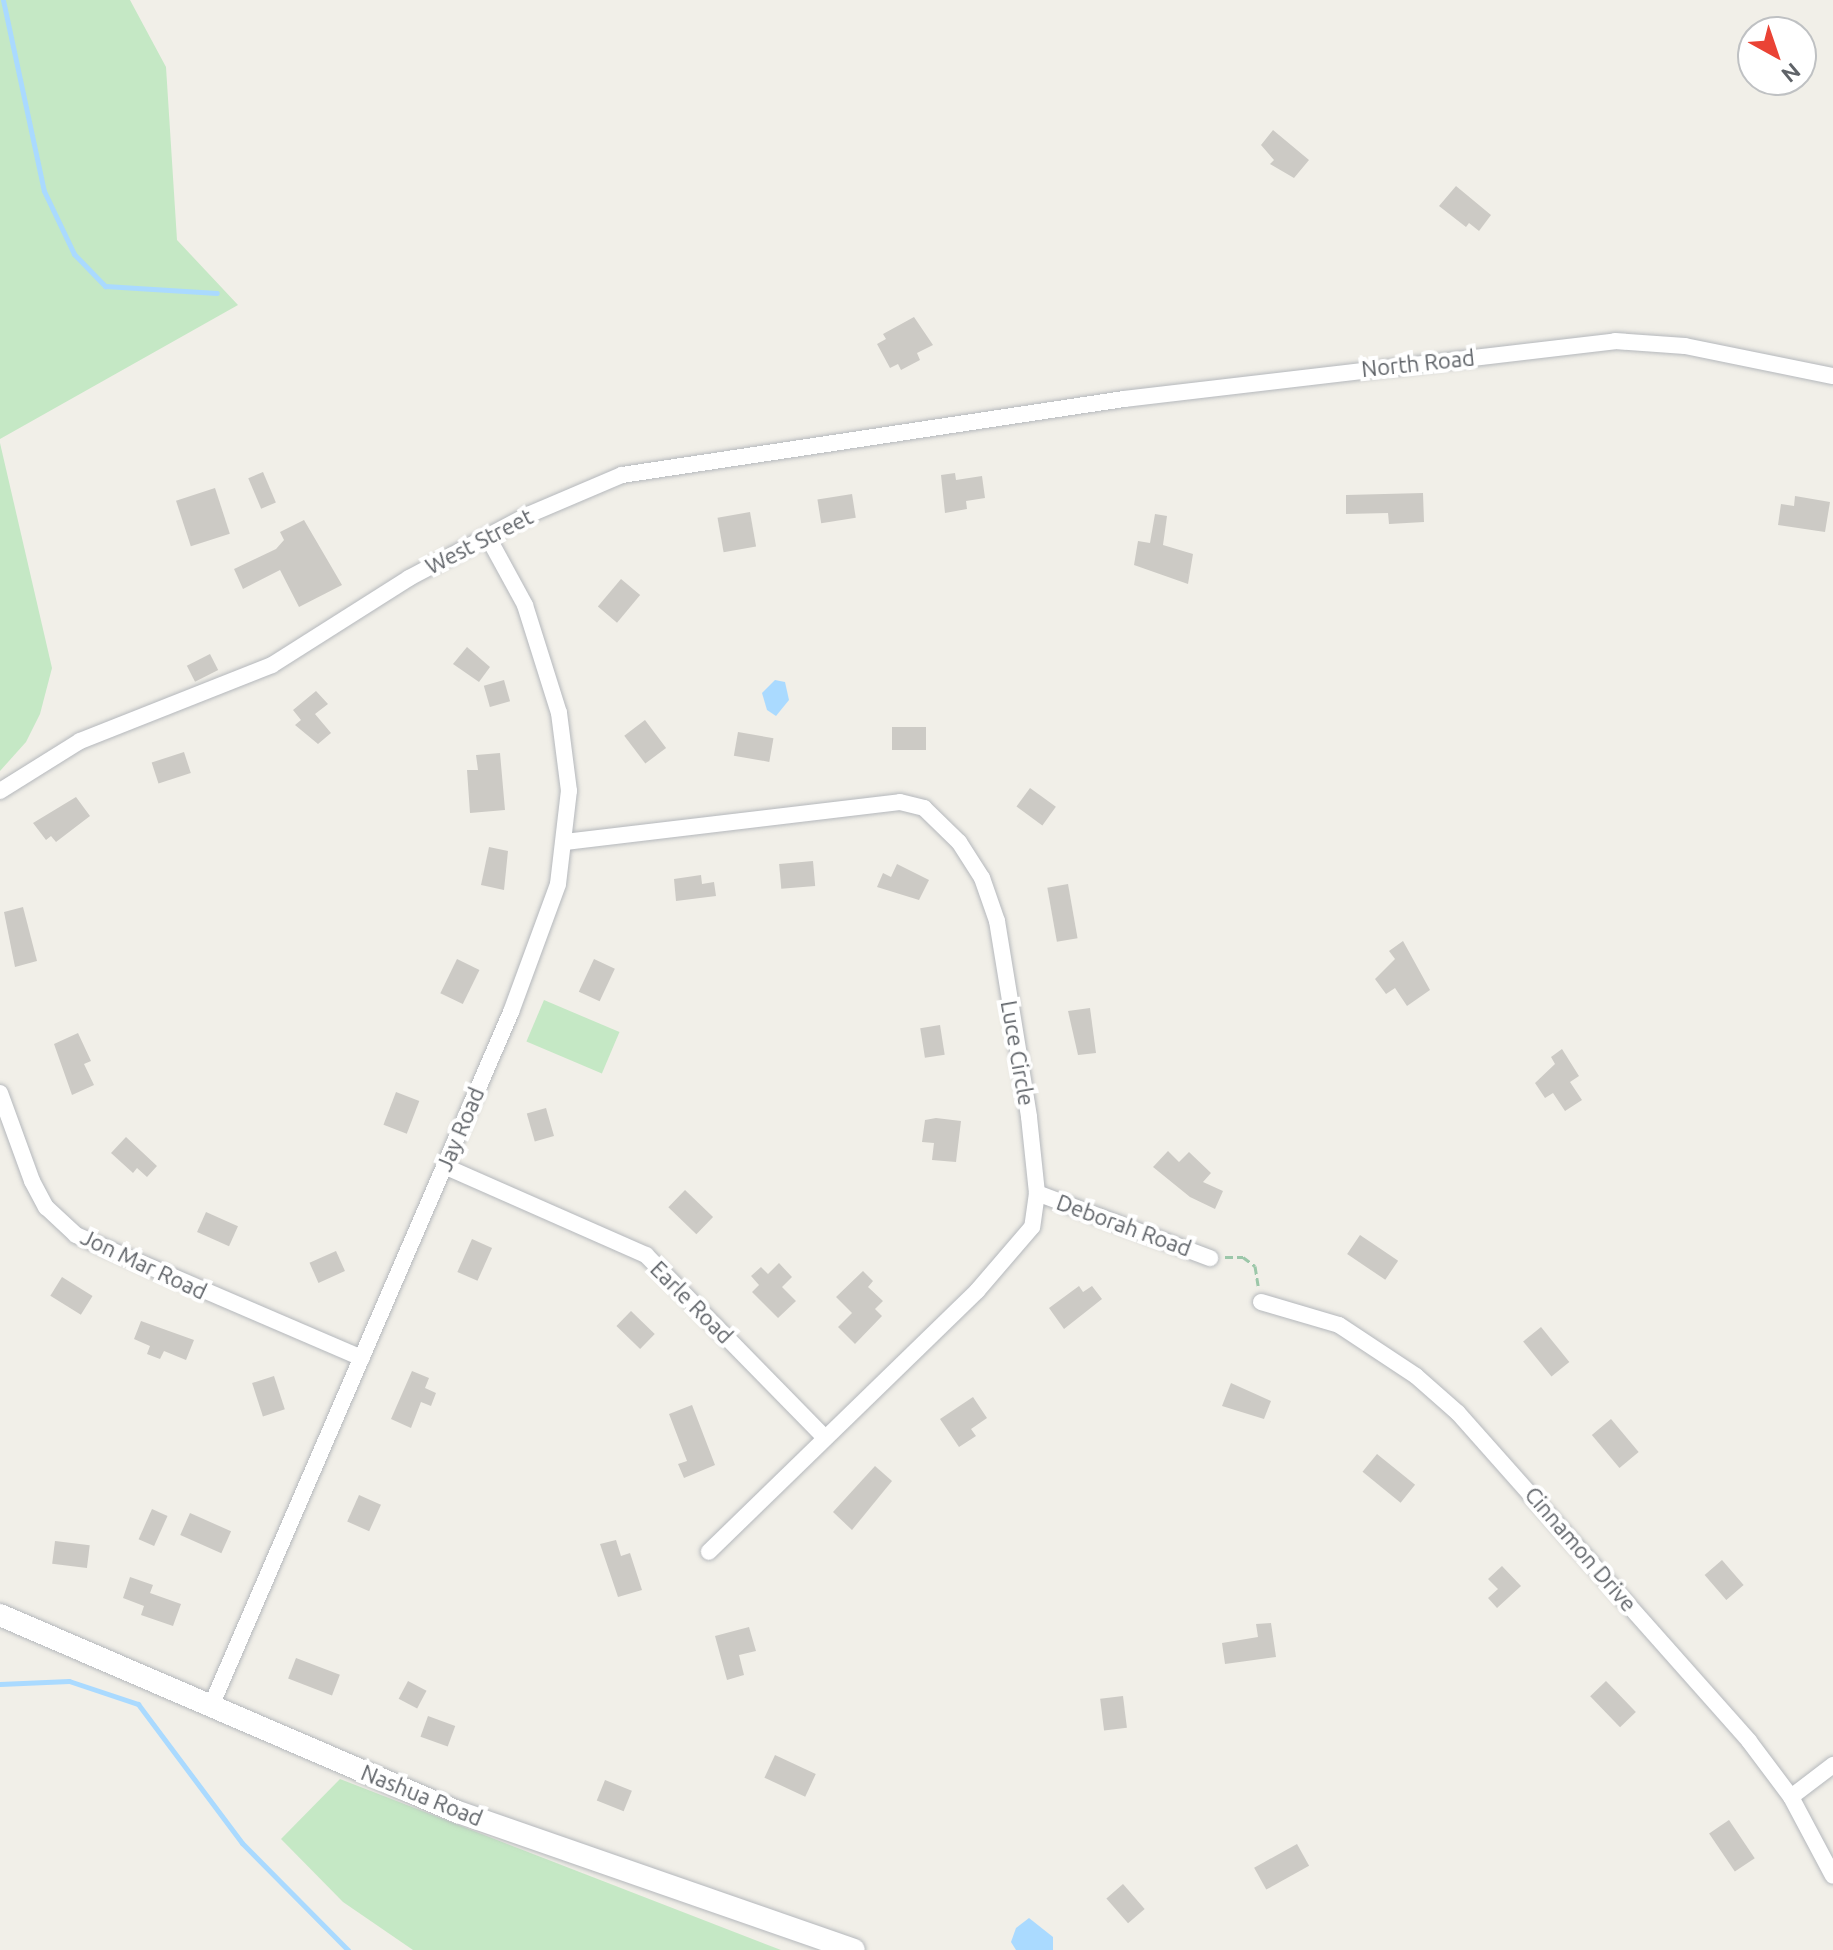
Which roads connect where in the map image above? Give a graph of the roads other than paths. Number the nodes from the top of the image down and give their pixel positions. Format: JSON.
{"nodes":[{"id":1,"x":1833,"y":376,"type":"edge"},
{"id":2,"x":1002,"y":419,"type":"joint"},
{"id":3,"x":488,"y":537,"type":"junction"},
{"id":4,"x":0,"y":791,"type":"edge"},
{"id":5,"x":565,"y":842,"type":"junction"},
{"id":6,"x":0,"y":1093,"type":"edge"},
{"id":7,"x":444,"y":1166,"type":"junction"},
{"id":8,"x":1037,"y":1193,"type":"junction"},
{"id":9,"x":1210,"y":1258,"type":"road end"},
{"id":10,"x":1261,"y":1302,"type":"road end"},
{"id":11,"x":362,"y":1358,"type":"junction"},
{"id":12,"x":825,"y":1438,"type":"junction"},
{"id":13,"x":709,"y":1552,"type":"dead end"},
{"id":14,"x":0,"y":1615,"type":"edge"},
{"id":15,"x":211,"y":1706,"type":"junction"},
{"id":16,"x":1833,"y":1765,"type":"edge"},
{"id":17,"x":1791,"y":1797,"type":"junction"},
{"id":18,"x":1833,"y":1876,"type":"edge"},
{"id":19,"x":854,"y":1950,"type":"edge"}],
"edges":[{"from":1,"to":2,"type":"street","name":"North Road"},
{"from":2,"to":3,"type":"street","name":"West Street"},
{"from":3,"to":4,"type":"street","name":"West Street"},
{"from":3,"to":5,"type":"street","name":"Jay Road"},
{"from":5,"to":7,"type":"street","name":"Jay Road"},
{"from":5,"to":8,"type":"street","name":"Luce Circle"},
{"from":6,"to":11,"type":"street","name":"Jon Mar Road"},
{"from":7,"to":11,"type":"street","name":"Jay Road"},
{"from":7,"to":12,"type":"street","name":"Earle Road"},
{"from":8,"to":9,"type":"street","name":"Deborah Road"},
{"from":8,"to":12,"type":"street","name":"Luce Circle"},
{"from":10,"to":17,"type":"street","name":"Cinnamon Drive"},
{"from":11,"to":15,"type":"street","name":"Jay Road"},
{"from":12,"to":13,"type":"street","name":"Luce Circle"},
{"from":14,"to":15,"type":"main road","name":"Nashua Road"},
{"from":15,"to":19,"type":"main road","name":"Nashua Road"},
{"from":16,"to":17,"type":"street"},
{"from":17,"to":18,"type":"street","name":"Cinnamon Drive"}]}
